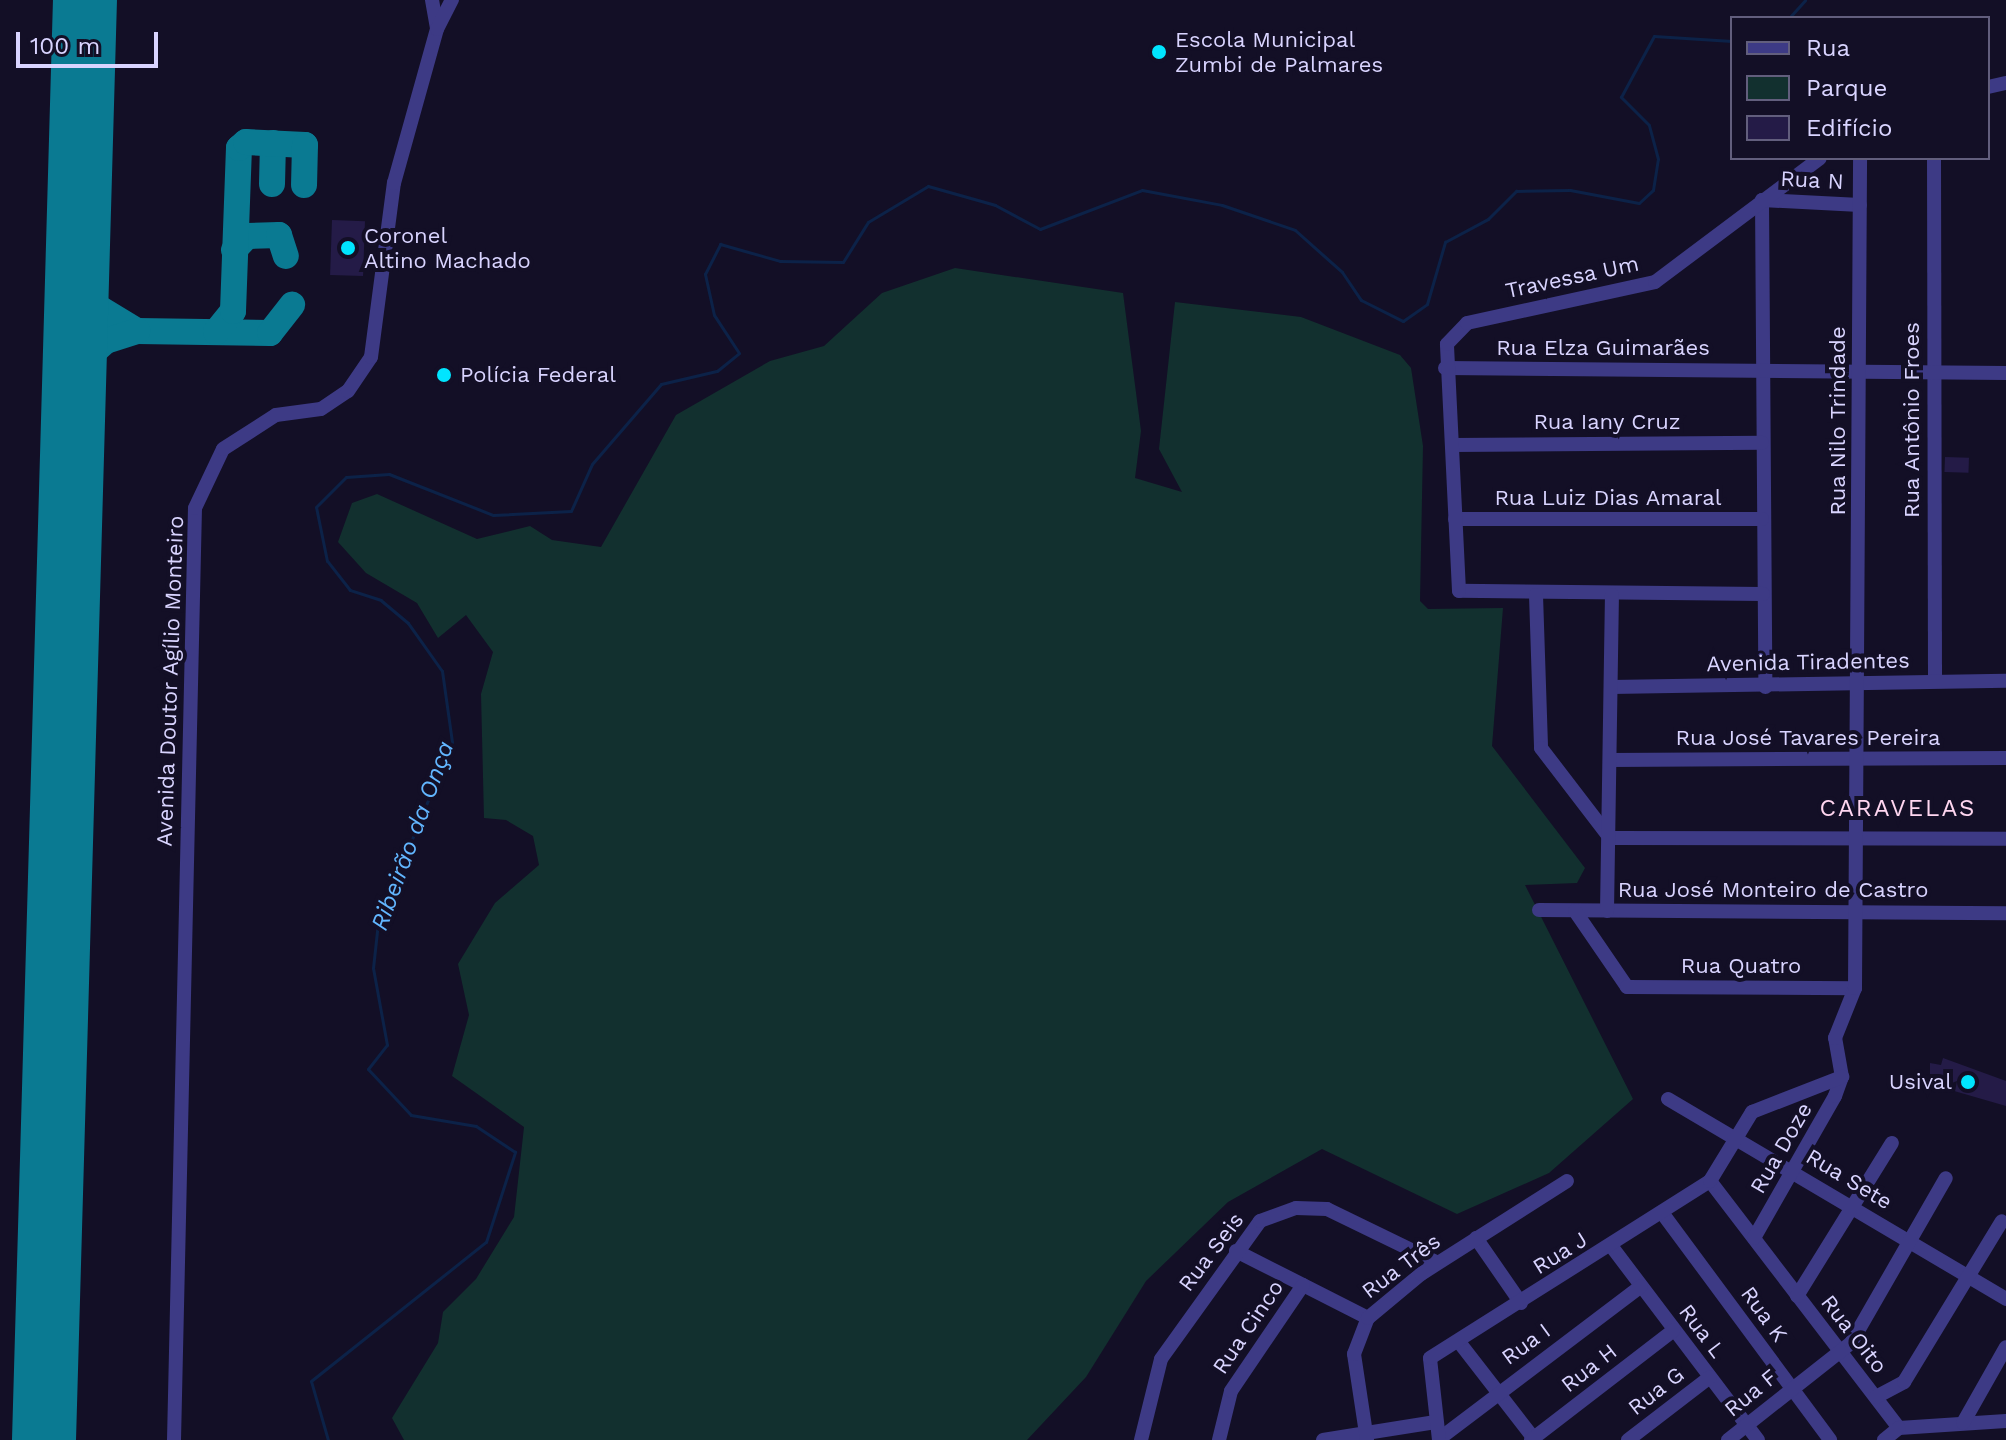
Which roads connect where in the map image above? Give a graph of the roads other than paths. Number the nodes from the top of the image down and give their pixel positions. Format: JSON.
{"nodes":[{"id":1,"x":432,"y":0,"type":"edge"},
{"id":2,"x":452,"y":0,"type":"edge"},
{"id":3,"x":437,"y":29,"type":"junction"},
{"id":4,"x":1817,"y":160,"type":"edge"},
{"id":5,"x":1860,"y":160,"type":"edge"},
{"id":6,"x":1934,"y":160,"type":"edge"},
{"id":7,"x":1762,"y":200,"type":"junction"},
{"id":8,"x":1860,"y":205,"type":"junction"},
{"id":9,"x":1445,"y":368,"type":"junction"},
{"id":10,"x":1760,"y":371,"type":"junction"},
{"id":11,"x":1861,"y":373,"type":"junction"},
{"id":12,"x":1934,"y":373,"type":"junction"},
{"id":13,"x":2006,"y":373,"type":"edge"},
{"id":14,"x":1762,"y":443,"type":"junction"},
{"id":15,"x":1452,"y":445,"type":"junction"},
{"id":16,"x":1455,"y":519,"type":"junction"},
{"id":17,"x":1762,"y":519,"type":"junction"},
{"id":18,"x":1763,"y":594,"type":"junction"},
{"id":19,"x":1536,"y":595,"type":"junction"},
{"id":20,"x":1612,"y":595,"type":"junction"},
{"id":21,"x":1935,"y":681,"type":"junction"},
{"id":22,"x":2006,"y":681,"type":"edge"},
{"id":23,"x":1860,"y":684,"type":"junction"},
{"id":24,"x":1611,"y":687,"type":"junction"},
{"id":25,"x":1765,"y":687,"type":"junction"},
{"id":26,"x":2006,"y":758,"type":"edge"},
{"id":27,"x":1610,"y":760,"type":"junction"},
{"id":28,"x":1860,"y":763,"type":"junction"},
{"id":29,"x":1860,"y":836,"type":"junction"},
{"id":30,"x":1610,"y":838,"type":"junction"},
{"id":31,"x":2006,"y":839,"type":"edge"},
{"id":32,"x":1539,"y":910,"type":"dead end"},
{"id":33,"x":1575,"y":911,"type":"junction"},
{"id":34,"x":1607,"y":911,"type":"junction"},
{"id":35,"x":2006,"y":913,"type":"edge"},
{"id":36,"x":1860,"y":914,"type":"junction"},
{"id":37,"x":1855,"y":988,"type":"junction"},
{"id":38,"x":1842,"y":1077,"type":"junction"},
{"id":39,"x":1668,"y":1099,"type":"dead end"},
{"id":40,"x":1737,"y":1137,"type":"junction"},
{"id":41,"x":1892,"y":1143,"type":"dead end"},
{"id":42,"x":1794,"y":1171,"type":"junction"},
{"id":43,"x":1946,"y":1178,"type":"dead end"},
{"id":44,"x":1567,"y":1181,"type":"dead end"},
{"id":45,"x":1710,"y":1181,"type":"junction"},
{"id":46,"x":1850,"y":1207,"type":"junction"},
{"id":47,"x":1663,"y":1214,"type":"junction"},
{"id":48,"x":2002,"y":1221,"type":"dead end"},
{"id":49,"x":1476,"y":1238,"type":"junction"},
{"id":50,"x":1754,"y":1238,"type":"junction"},
{"id":51,"x":1911,"y":1242,"type":"junction"},
{"id":52,"x":1612,"y":1247,"type":"junction"},
{"id":53,"x":1236,"y":1251,"type":"junction"},
{"id":54,"x":1438,"y":1263,"type":"junction"},
{"id":55,"x":1968,"y":1278,"type":"junction"},
{"id":56,"x":1303,"y":1285,"type":"junction"},
{"id":57,"x":1641,"y":1286,"type":"junction"},
{"id":58,"x":1797,"y":1296,"type":"junction"},
{"id":59,"x":2006,"y":1299,"type":"edge"},
{"id":60,"x":1521,"y":1303,"type":"junction"},
{"id":61,"x":1368,"y":1318,"type":"junction"},
{"id":62,"x":1674,"y":1330,"type":"junction"},
{"id":63,"x":1459,"y":1342,"type":"junction"},
{"id":64,"x":2006,"y":1347,"type":"edge"},
{"id":65,"x":1840,"y":1352,"type":"junction"},
{"id":66,"x":1710,"y":1377,"type":"junction"},
{"id":67,"x":1791,"y":1389,"type":"junction"},
{"id":68,"x":1498,"y":1391,"type":"junction"},
{"id":69,"x":1876,"y":1397,"type":"junction"},
{"id":70,"x":2006,"y":1421,"type":"edge"},
{"id":71,"x":1436,"y":1422,"type":"junction"},
{"id":72,"x":1963,"y":1423,"type":"junction"},
{"id":73,"x":1747,"y":1425,"type":"junction"},
{"id":74,"x":1899,"y":1428,"type":"junction"},
{"id":75,"x":1366,"y":1437,"type":"edge"},
{"id":76,"x":1533,"y":1439,"type":"edge"},
{"id":77,"x":174,"y":1440,"type":"edge"},
{"id":78,"x":1141,"y":1440,"type":"edge"},
{"id":79,"x":1219,"y":1440,"type":"edge"},
{"id":80,"x":1323,"y":1440,"type":"edge"},
{"id":81,"x":1439,"y":1440,"type":"edge"},
{"id":82,"x":1628,"y":1440,"type":"edge"},
{"id":83,"x":1728,"y":1440,"type":"edge"},
{"id":84,"x":1758,"y":1440,"type":"edge"},
{"id":85,"x":1830,"y":1440,"type":"edge"},
{"id":86,"x":1884,"y":1440,"type":"edge"}],
"edges":[{"from":1,"to":3,"type":"street","name":"Avenida Doutor Agílio Monteiro"},
{"from":2,"to":3,"type":"street","name":"Avenida Doutor Agílio Monteiro"},
{"from":3,"to":77,"type":"street","name":"Avenida Doutor Agílio Monteiro"},
{"from":4,"to":7,"type":"street","name":"Travessa Um"},
{"from":5,"to":8,"type":"street","name":"Rua Nilo Trindade"},
{"from":6,"to":12,"type":"street","name":"Rua Antônio Froes"},
{"from":7,"to":8,"type":"street","name":"Rua N"},
{"from":7,"to":9,"type":"street","name":"Travessa Um"},
{"from":7,"to":10,"type":"street"},
{"from":8,"to":11,"type":"street","name":"Rua Nilo Trindade"},
{"from":9,"to":10,"type":"street","name":"Rua Elza Guimarães"},
{"from":9,"to":15,"type":"street"},
{"from":10,"to":11,"type":"street","name":"Rua Elza Guimarães"},
{"from":10,"to":14,"type":"street"},
{"from":11,"to":12,"type":"street","name":"Rua Elza Guimarães"},
{"from":11,"to":23,"type":"street","name":"Rua Nilo Trindade"},
{"from":12,"to":13,"type":"street","name":"Rua Elza Guimarães"},
{"from":12,"to":21,"type":"street","name":"Rua Antônio Froes"},
{"from":14,"to":15,"type":"street","name":"Rua Iany Cruz"},
{"from":14,"to":17,"type":"street"},
{"from":15,"to":16,"type":"street"},
{"from":16,"to":17,"type":"street","name":"Rua Luiz Dias Amaral"},
{"from":16,"to":19,"type":"street"},
{"from":17,"to":18,"type":"street"},
{"from":18,"to":20,"type":"street"},
{"from":18,"to":25,"type":"street"},
{"from":19,"to":20,"type":"street"},
{"from":19,"to":30,"type":"street"},
{"from":20,"to":24,"type":"street"},
{"from":21,"to":22,"type":"street","name":"Avenida Tiradentes"},
{"from":21,"to":23,"type":"street","name":"Avenida Tiradentes"},
{"from":23,"to":25,"type":"street","name":"Avenida Tiradentes"},
{"from":23,"to":28,"type":"street","name":"Rua Nilo Trindade"},
{"from":24,"to":25,"type":"street","name":"Avenida Tiradentes"},
{"from":24,"to":27,"type":"street"},
{"from":26,"to":28,"type":"street","name":"Rua José Tavares Pereira"},
{"from":27,"to":28,"type":"street","name":"Rua José Tavares Pereira"},
{"from":27,"to":30,"type":"street"},
{"from":28,"to":29,"type":"street","name":"Rua Nilo Trindade"},
{"from":29,"to":30,"type":"street"},
{"from":29,"to":31,"type":"street"},
{"from":29,"to":36,"type":"street","name":"Rua Nilo Trindade"},
{"from":30,"to":34,"type":"street"},
{"from":32,"to":33,"type":"street","name":"Rua José Monteiro de Castro"},
{"from":33,"to":34,"type":"street","name":"Rua José Monteiro de Castro"},
{"from":33,"to":37,"type":"street","name":"Rua Quatro"},
{"from":34,"to":36,"type":"street","name":"Rua José Monteiro de Castro"},
{"from":35,"to":36,"type":"street","name":"Rua José Monteiro de Castro"},
{"from":36,"to":37,"type":"street","name":"Rua Nilo Trindade"},
{"from":37,"to":38,"type":"street","name":"Rua Nilo Trindade"},
{"from":38,"to":40,"type":"street"},
{"from":38,"to":42,"type":"street","name":"Rua Doze"},
{"from":39,"to":40,"type":"street","name":"Rua Sete"},
{"from":40,"to":42,"type":"street","name":"Rua Sete"},
{"from":40,"to":45,"type":"street"},
{"from":41,"to":46,"type":"street"},
{"from":42,"to":46,"type":"street","name":"Rua Sete"},
{"from":42,"to":50,"type":"street","name":"Rua Doze"},
{"from":43,"to":51,"type":"street","name":"Rua F"},
{"from":44,"to":49,"type":"street","name":"Rua Três"},
{"from":45,"to":47,"type":"street","name":"Rua J"},
{"from":45,"to":50,"type":"street","name":"Rua Oito"},
{"from":46,"to":51,"type":"street","name":"Rua Sete"},
{"from":46,"to":58,"type":"street"},
{"from":47,"to":52,"type":"street","name":"Rua J"},
{"from":47,"to":67,"type":"street","name":"Rua K"},
{"from":48,"to":55,"type":"street"},
{"from":49,"to":54,"type":"street","name":"Rua Três"},
{"from":49,"to":60,"type":"street"},
{"from":50,"to":58,"type":"street","name":"Rua Oito"},
{"from":51,"to":55,"type":"street","name":"Rua Sete"},
{"from":51,"to":65,"type":"street","name":"Rua F"},
{"from":52,"to":57,"type":"street","name":"Rua L"},
{"from":52,"to":60,"type":"street","name":"Rua J"},
{"from":53,"to":54,"type":"street","name":"Rua Seis"},
{"from":53,"to":56,"type":"street"},
{"from":53,"to":78,"type":"street","name":"Rua Seis"},
{"from":54,"to":61,"type":"street","name":"Rua Três"},
{"from":55,"to":59,"type":"street","name":"Rua Sete"},
{"from":55,"to":69,"type":"street"},
{"from":56,"to":61,"type":"street"},
{"from":56,"to":79,"type":"street","name":"Rua Cinco"},
{"from":57,"to":62,"type":"street","name":"Rua L"},
{"from":57,"to":68,"type":"street","name":"Rua I"},
{"from":58,"to":65,"type":"street","name":"Rua Oito"},
{"from":60,"to":63,"type":"street","name":"Rua J"},
{"from":61,"to":75,"type":"street","name":"Rua Três"},
{"from":62,"to":66,"type":"street","name":"Rua L"},
{"from":62,"to":76,"type":"street","name":"Rua H"},
{"from":63,"to":68,"type":"street"},
{"from":63,"to":71,"type":"street","name":"Rua J"},
{"from":64,"to":72,"type":"street"},
{"from":65,"to":67,"type":"street","name":"Rua F"},
{"from":65,"to":69,"type":"street","name":"Rua Oito"},
{"from":66,"to":73,"type":"street","name":"Rua L"},
{"from":66,"to":82,"type":"street","name":"Rua G"},
{"from":67,"to":73,"type":"street","name":"Rua F"},
{"from":67,"to":85,"type":"street","name":"Rua K"},
{"from":68,"to":76,"type":"street"},
{"from":68,"to":81,"type":"street","name":"Rua I"},
{"from":69,"to":74,"type":"street","name":"Rua Oito"},
{"from":70,"to":72,"type":"street"},
{"from":71,"to":75,"type":"street"},
{"from":71,"to":81,"type":"street"},
{"from":72,"to":74,"type":"street"},
{"from":73,"to":83,"type":"street","name":"Rua F"},
{"from":73,"to":84,"type":"street","name":"Rua L"},
{"from":74,"to":86,"type":"street"},
{"from":75,"to":80,"type":"street"}]}
